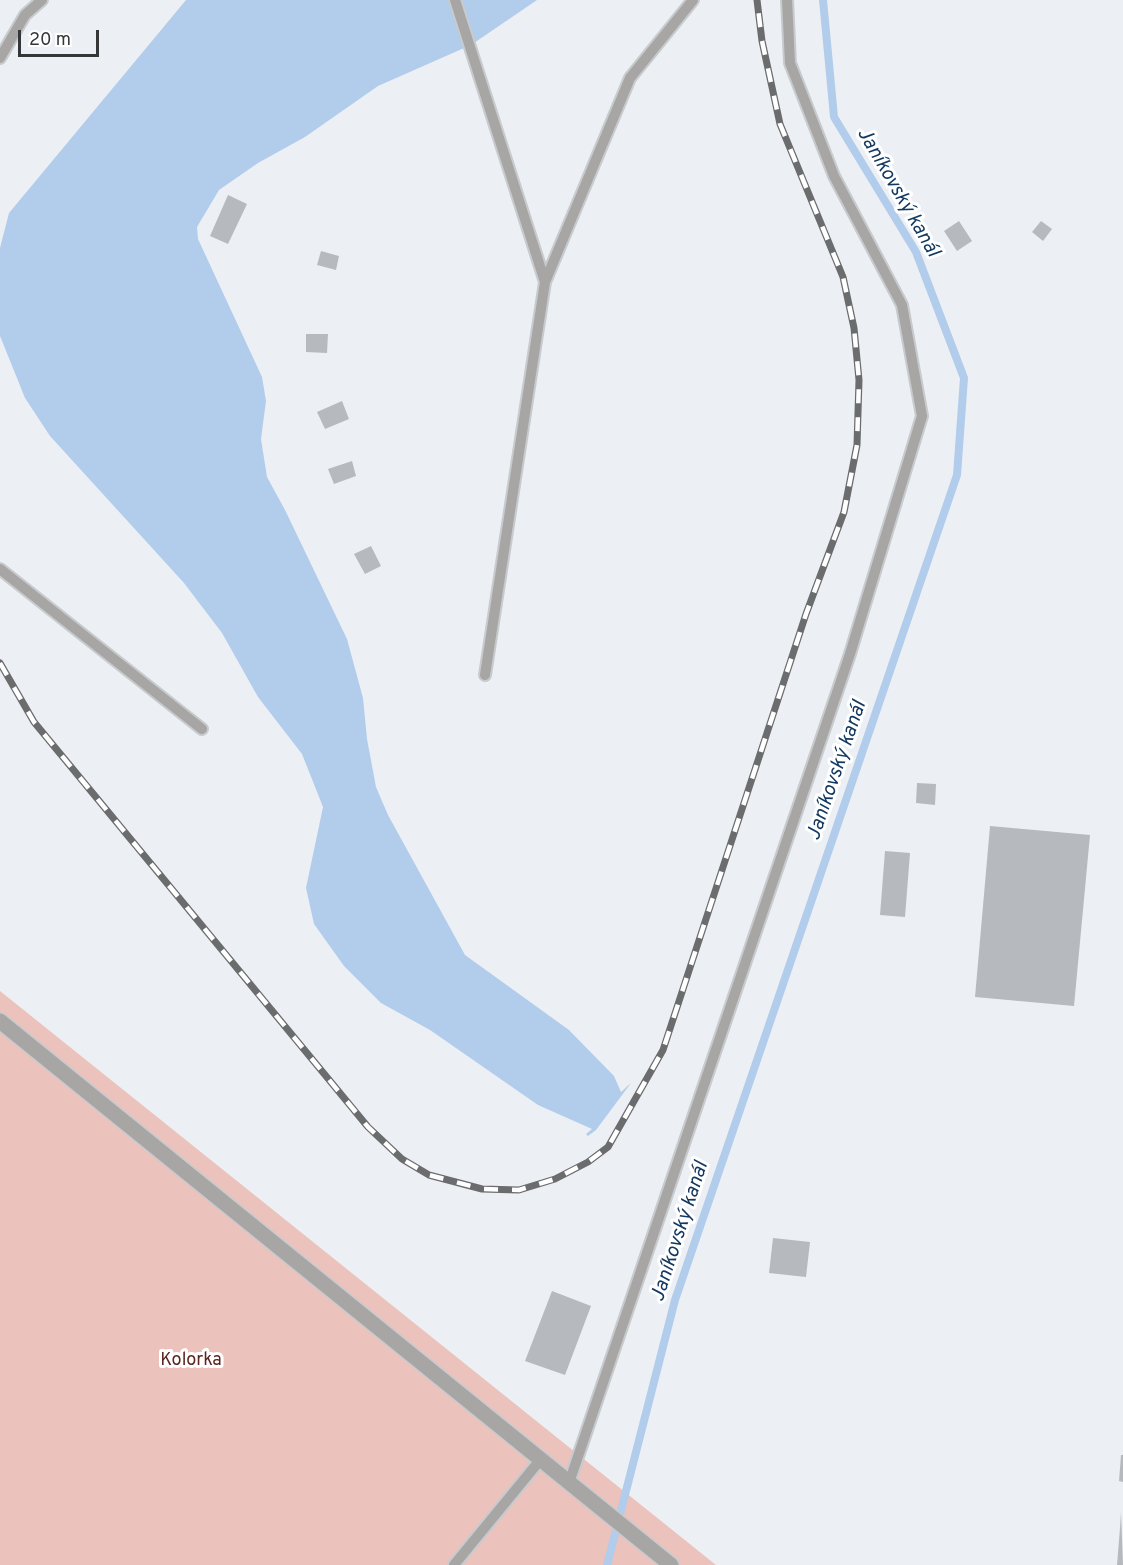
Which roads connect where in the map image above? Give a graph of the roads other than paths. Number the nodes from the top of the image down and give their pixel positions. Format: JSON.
{"nodes":[{"id":1,"x":42,"y":0,"type":"edge"},
{"id":2,"x":455,"y":0,"type":"edge"},
{"id":3,"x":693,"y":0,"type":"edge"},
{"id":4,"x":787,"y":0,"type":"edge"},
{"id":5,"x":0,"y":58,"type":"edge"},
{"id":6,"x":545,"y":282,"type":"junction"},
{"id":7,"x":0,"y":569,"type":"edge"},
{"id":8,"x":485,"y":675,"type":"dead end"},
{"id":9,"x":202,"y":729,"type":"dead end"},
{"id":10,"x":0,"y":1021,"type":"edge"},
{"id":11,"x":541,"y":1459,"type":"junction"},
{"id":12,"x":569,"y":1483,"type":"junction"},
{"id":13,"x":454,"y":1565,"type":"edge"},
{"id":14,"x":671,"y":1565,"type":"edge"}],
"edges":[{"from":1,"to":5,"type":"lane"},
{"from":2,"to":6,"type":"lane"},
{"from":3,"to":6,"type":"lane"},
{"from":4,"to":12,"type":"lane"},
{"from":6,"to":8,"type":"lane"},
{"from":7,"to":9,"type":"lane"},
{"from":10,"to":11,"type":"street"},
{"from":11,"to":12,"type":"street"},
{"from":11,"to":13,"type":"lane"},
{"from":12,"to":14,"type":"street"}]}
